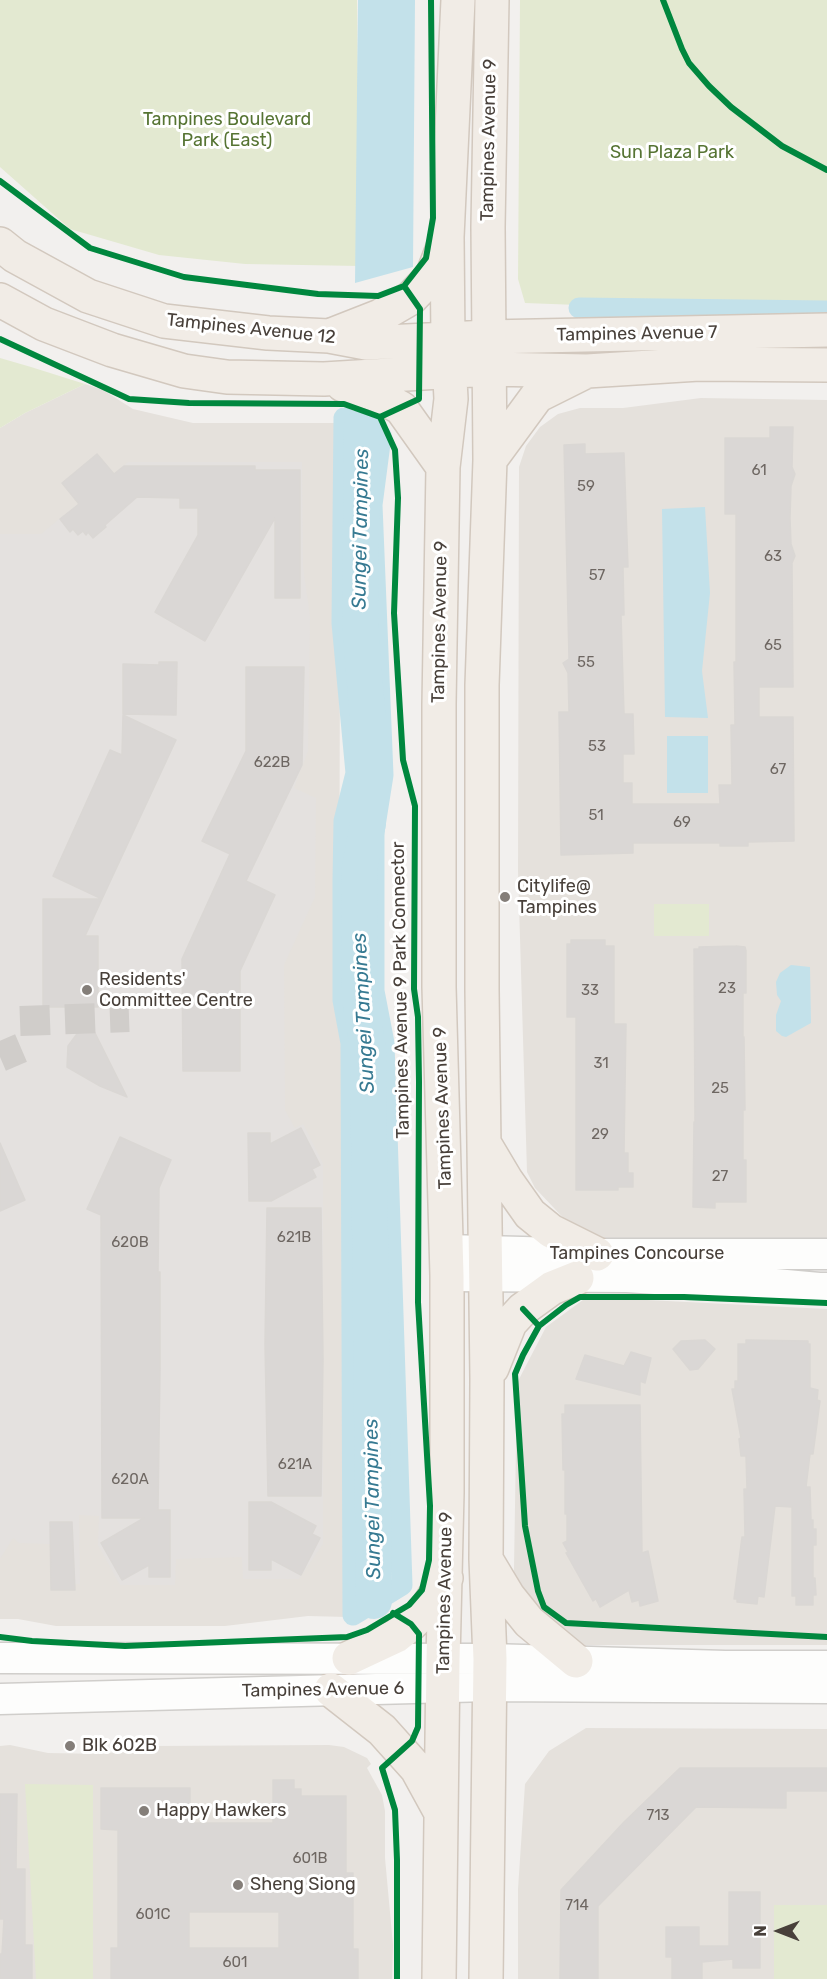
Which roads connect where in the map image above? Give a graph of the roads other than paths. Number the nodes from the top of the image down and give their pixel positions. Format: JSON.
{"nodes":[{"id":1,"x":458,"y":0,"type":"edge"},
{"id":2,"x":492,"y":0,"type":"edge"},
{"id":3,"x":447,"y":237,"type":"junction"},
{"id":4,"x":0,"y":244,"type":"edge"},
{"id":5,"x":0,"y":300,"type":"edge"},
{"id":6,"x":827,"y":330,"type":"edge"},
{"id":7,"x":329,"y":336,"type":"junction"},
{"id":8,"x":488,"y":337,"type":"junction"},
{"id":9,"x":448,"y":340,"type":"junction"},
{"id":10,"x":819,"y":366,"type":"edge"},
{"id":11,"x":489,"y":369,"type":"junction"},
{"id":12,"x":587,"y":371,"type":"junction"},
{"id":13,"x":450,"y":373,"type":"junction"},
{"id":14,"x":324,"y":380,"type":"junction"},
{"id":15,"x":490,"y":460,"type":"junction"},
{"id":16,"x":442,"y":467,"type":"junction"},
{"id":17,"x":484,"y":1143,"type":"junction"},
{"id":18,"x":827,"y":1254,"type":"edge"},
{"id":19,"x":447,"y":1263,"type":"junction"},
{"id":20,"x":486,"y":1264,"type":"junction"},
{"id":21,"x":587,"y":1266,"type":"junction"},
{"id":22,"x":827,"y":1288,"type":"edge"},
{"id":23,"x":487,"y":1379,"type":"junction"},
{"id":24,"x":486,"y":1559,"type":"junction"},
{"id":25,"x":446,"y":1578,"type":"junction"},
{"id":26,"x":0,"y":1658,"type":"edge"},
{"id":27,"x":349,"y":1658,"type":"junction"},
{"id":28,"x":576,"y":1661,"type":"junction"},
{"id":29,"x":827,"y":1666,"type":"edge"},
{"id":30,"x":443,"y":1673,"type":"junction"},
{"id":31,"x":489,"y":1673,"type":"junction"},
{"id":32,"x":827,"y":1688,"type":"edge"},
{"id":33,"x":331,"y":1690,"type":"junction"},
{"id":34,"x":0,"y":1699,"type":"edge"},
{"id":35,"x":442,"y":1816,"type":"junction"},
{"id":36,"x":439,"y":1979,"type":"edge"},
{"id":37,"x":486,"y":1979,"type":"edge"}],
"edges":[{"from":1,"to":3,"type":"main road","name":"Tampines Avenue 9"},
{"from":2,"to":8,"type":"main road","name":"Tampines Avenue 9"},
{"from":3,"to":7,"type":"main road","name":"Tampines Avenue 9"},
{"from":3,"to":9,"type":"main road","name":"Tampines Avenue 9"},
{"from":4,"to":7,"type":"main road","name":"Tampines Avenue 12"},
{"from":5,"to":14,"type":"main road"},
{"from":6,"to":8,"type":"main road","name":"Tampines Avenue 7"},
{"from":7,"to":9,"type":"main road","name":"Tampines Avenue 12"},
{"from":8,"to":9,"type":"main road","name":"Tampines Avenue 7"},
{"from":8,"to":11,"type":"main road","name":"Tampines Avenue 9"},
{"from":9,"to":13,"type":"main road","name":"Tampines Avenue 9"},
{"from":10,"to":12,"type":"main road","name":"Tampines Avenue 7"},
{"from":11,"to":12,"type":"main road","name":"Tampines Avenue 7"},
{"from":11,"to":13,"type":"main road","name":"Tampines Avenue 7"},
{"from":11,"to":15,"type":"main road","name":"Tampines Avenue 9"},
{"from":12,"to":15,"type":"main road"},
{"from":13,"to":14,"type":"main road"},
{"from":13,"to":16,"type":"main road","name":"Tampines Avenue 9"},
{"from":14,"to":16,"type":"main road"},
{"from":15,"to":17,"type":"main road","name":"Tampines Avenue 9"},
{"from":16,"to":19,"type":"main road","name":"Tampines Avenue 9"},
{"from":17,"to":20,"type":"main road","name":"Tampines Avenue 9"},
{"from":17,"to":21,"type":"main road"},
{"from":18,"to":21,"type":"street","name":"Tampines Concourse"},
{"from":19,"to":20,"type":"street","name":"Tampines Concourse"},
{"from":19,"to":25,"type":"main road","name":"Tampines Avenue 9"},
{"from":20,"to":21,"type":"street","name":"Tampines Concourse"},
{"from":20,"to":23,"type":"main road"},
{"from":21,"to":22,"type":"street","name":"Tampines Concourse"},
{"from":21,"to":23,"type":"main road"},
{"from":23,"to":24,"type":"main road"},
{"from":24,"to":28,"type":"main road"},
{"from":24,"to":31,"type":"main road"},
{"from":25,"to":27,"type":"main road"},
{"from":25,"to":30,"type":"main road","name":"Tampines Avenue 9"},
{"from":26,"to":27,"type":"street","name":"Tampines Avenue 6"},
{"from":27,"to":30,"type":"street","name":"Tampines Avenue 6"},
{"from":28,"to":29,"type":"street","name":"Tampines Avenue 6"},
{"from":28,"to":31,"type":"street","name":"Tampines Avenue 6"},
{"from":30,"to":31,"type":"street","name":"Tampines Avenue 6"},
{"from":30,"to":33,"type":"street","name":"Tampines Avenue 6"},
{"from":30,"to":35,"type":"main road","name":"Tampines Avenue 9"},
{"from":31,"to":32,"type":"street","name":"Tampines Avenue 6"},
{"from":31,"to":37,"type":"main road"},
{"from":33,"to":34,"type":"street","name":"Tampines Avenue 6"},
{"from":33,"to":35,"type":"main road"},
{"from":35,"to":36,"type":"main road","name":"Tampines Avenue 9"}]}
